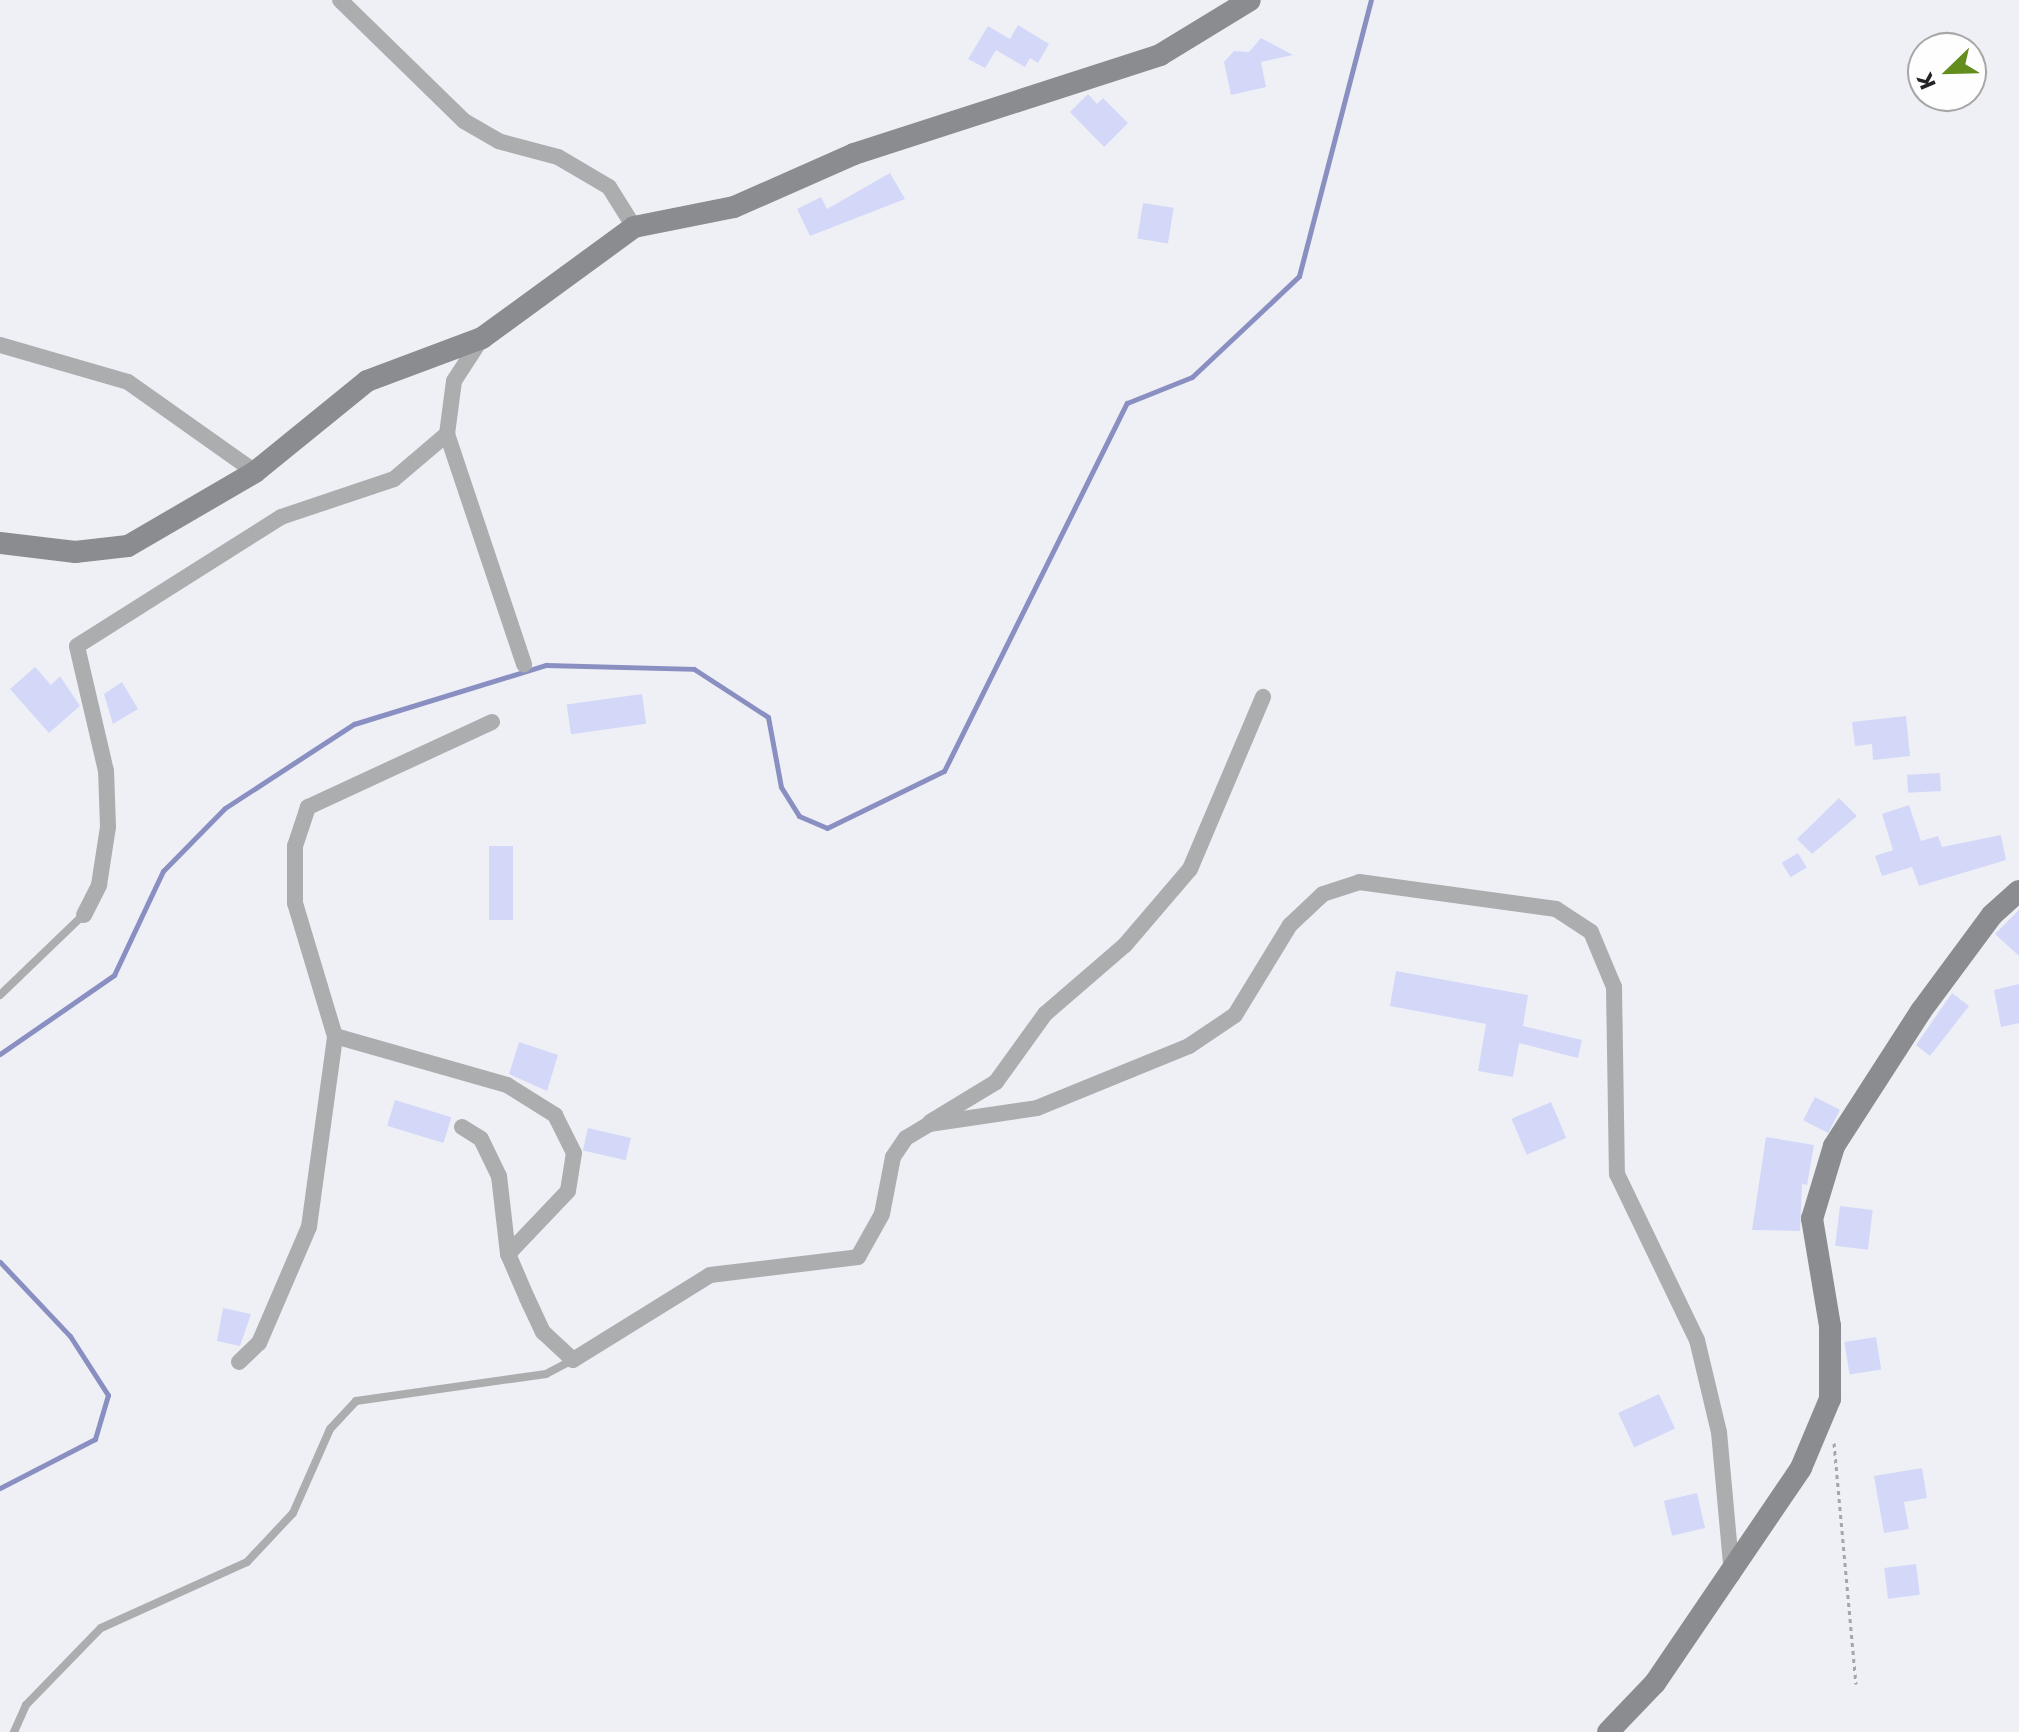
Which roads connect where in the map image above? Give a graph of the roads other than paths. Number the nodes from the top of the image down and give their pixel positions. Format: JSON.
{"nodes":[{"id":1,"x":340,"y":0,"type":"edge"},
{"id":2,"x":1250,"y":0,"type":"edge"},
{"id":3,"x":634,"y":227,"type":"junction"},
{"id":4,"x":482,"y":338,"type":"junction"},
{"id":5,"x":0,"y":345,"type":"edge"},
{"id":6,"x":447,"y":434,"type":"junction"},
{"id":7,"x":255,"y":472,"type":"junction"},
{"id":8,"x":0,"y":543,"type":"edge"},
{"id":9,"x":524,"y":664,"type":"dead end"},
{"id":10,"x":1263,"y":697,"type":"dead end"},
{"id":11,"x":492,"y":722,"type":"dead end"},
{"id":12,"x":2019,"y":891,"type":"edge"},
{"id":13,"x":84,"y":915,"type":"joint"},
{"id":14,"x":0,"y":995,"type":"edge"},
{"id":15,"x":335,"y":1036,"type":"junction"},
{"id":16,"x":929,"y":1124,"type":"junction"},
{"id":17,"x":462,"y":1127,"type":"dead end"},
{"id":18,"x":508,"y":1254,"type":"junction"},
{"id":19,"x":573,"y":1360,"type":"junction"},
{"id":20,"x":239,"y":1362,"type":"dead end"},
{"id":21,"x":1732,"y":1576,"type":"junction"},
{"id":22,"x":14,"y":1732,"type":"edge"},
{"id":23,"x":1608,"y":1732,"type":"edge"}],
"edges":[{"from":1,"to":3,"type":"street"},
{"from":2,"to":3,"type":"street"},
{"from":3,"to":4,"type":"street"},
{"from":4,"to":6,"type":"street"},
{"from":4,"to":7,"type":"street"},
{"from":5,"to":7,"type":"street"},
{"from":6,"to":9,"type":"street"},
{"from":6,"to":13,"type":"street"},
{"from":7,"to":8,"type":"street"},
{"from":10,"to":16,"type":"street"},
{"from":11,"to":15,"type":"street"},
{"from":12,"to":21,"type":"street"},
{"from":13,"to":14,"type":"lane"},
{"from":15,"to":18,"type":"street"},
{"from":15,"to":20,"type":"street"},
{"from":16,"to":19,"type":"street"},
{"from":16,"to":21,"type":"street"},
{"from":17,"to":18,"type":"street"},
{"from":18,"to":19,"type":"street"},
{"from":19,"to":22,"type":"lane"},
{"from":21,"to":23,"type":"street"}]}
